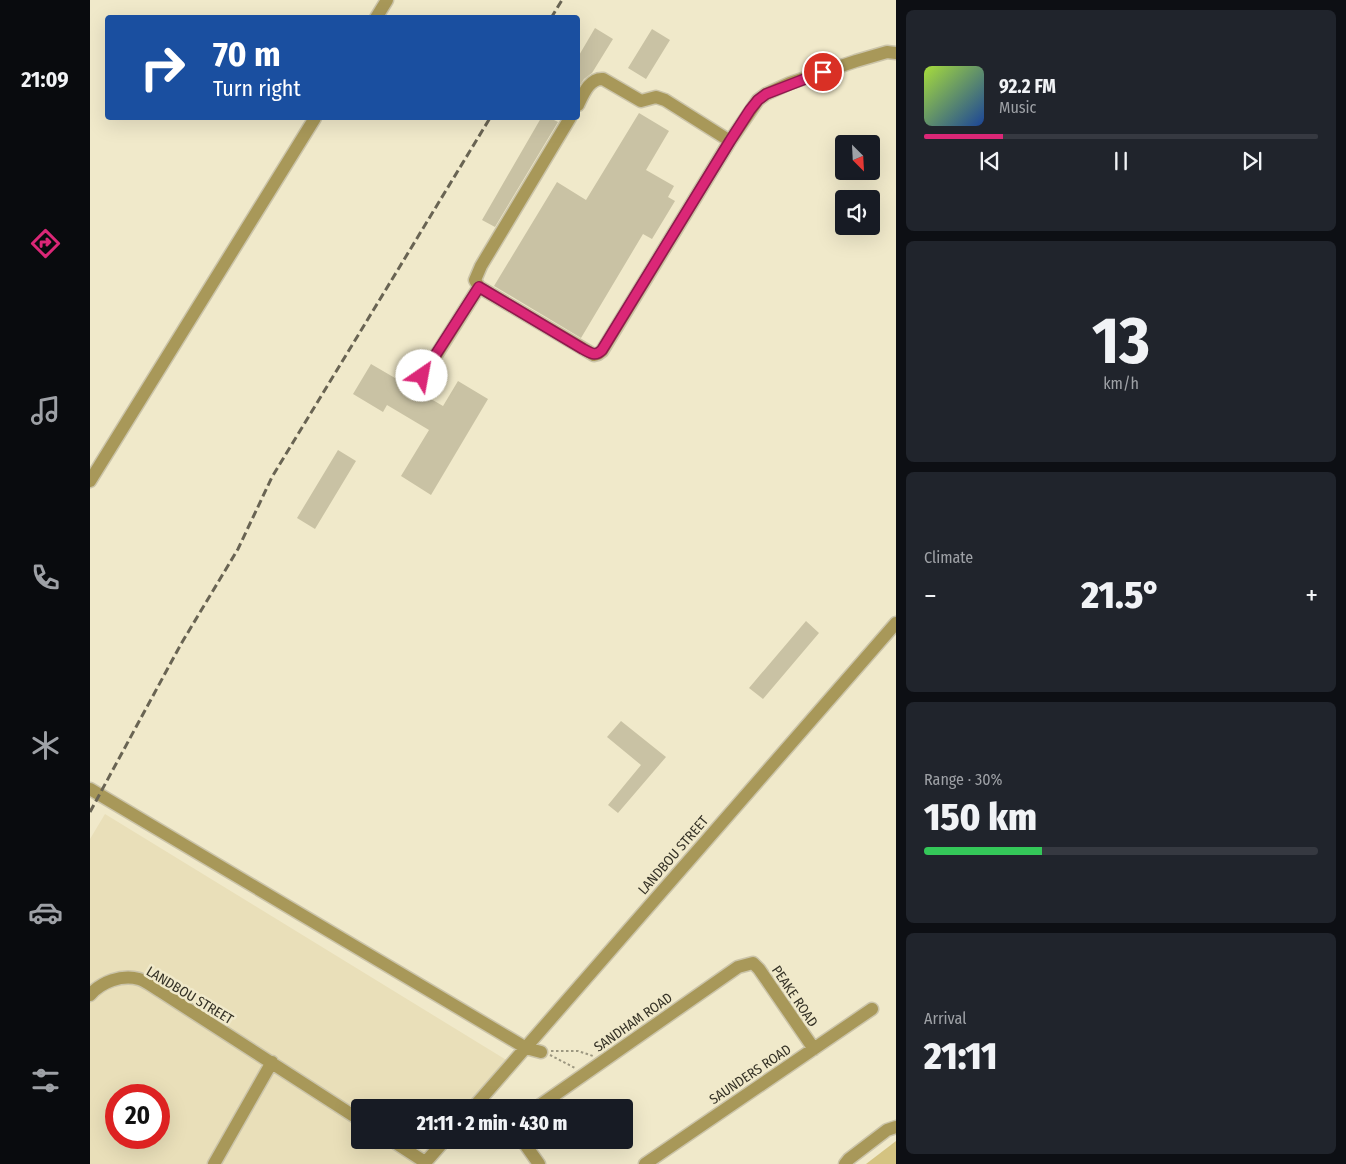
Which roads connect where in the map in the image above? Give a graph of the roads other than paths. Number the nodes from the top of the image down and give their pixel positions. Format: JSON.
{"nodes":[{"id":1,"x":387,"y":0,"type":"edge"},
{"id":2,"x":378,"y":15,"type":"edge"},
{"id":3,"x":896,"y":53,"type":"edge"},
{"id":4,"x":580,"y":102,"type":"edge"},
{"id":5,"x":314,"y":120,"type":"edge"},
{"id":6,"x":569,"y":120,"type":"edge"},
{"id":7,"x":730,"y":141,"type":"junction"},
{"id":8,"x":479,"y":287,"type":"junction"},
{"id":9,"x":422,"y":376,"type":"dead end"},
{"id":10,"x":90,"y":482,"type":"edge"},
{"id":11,"x":896,"y":623,"type":"edge"},
{"id":12,"x":90,"y":789,"type":"edge"},
{"id":13,"x":749,"y":964,"type":"joint"},
{"id":14,"x":90,"y":995,"type":"edge"},
{"id":15,"x":872,"y":1009,"type":"dead end"},
{"id":16,"x":526,"y":1048,"type":"junction"},
{"id":17,"x":814,"y":1049,"type":"junction"},
{"id":18,"x":541,"y":1052,"type":"road end"},
{"id":19,"x":272,"y":1062,"type":"junction"},
{"id":20,"x":481,"y":1099,"type":"edge"},
{"id":21,"x":549,"y":1099,"type":"edge"},
{"id":22,"x":351,"y":1114,"type":"edge"},
{"id":23,"x":896,"y":1127,"type":"edge"},
{"id":24,"x":404,"y":1149,"type":"edge"},
{"id":25,"x":437,"y":1149,"type":"edge"},
{"id":26,"x":528,"y":1149,"type":"edge"},
{"id":27,"x":424,"y":1163,"type":"edge"},
{"id":28,"x":214,"y":1164,"type":"edge"},
{"id":29,"x":539,"y":1164,"type":"edge"},
{"id":30,"x":645,"y":1164,"type":"edge"},
{"id":31,"x":845,"y":1164,"type":"edge"}],
"edges":[{"from":1,"to":2,"type":"street"},
{"from":3,"to":7,"type":"street"},
{"from":4,"to":7,"type":"street"},
{"from":5,"to":10,"type":"street"},
{"from":6,"to":8,"type":"street"},
{"from":7,"to":8,"type":"street"},
{"from":8,"to":9,"type":"street"},
{"from":11,"to":16,"type":"street","name":"LANDBOU STREET"},
{"from":12,"to":16,"type":"street"},
{"from":13,"to":17,"type":"street","name":"PEAKE ROAD"},
{"from":13,"to":21,"type":"street","name":"SANDHAM ROAD"},
{"from":14,"to":19,"type":"street","name":"LANDBOU STREET"},
{"from":15,"to":17,"type":"street","name":"SAUNDERS ROAD"},
{"from":16,"to":18,"type":"street"},
{"from":16,"to":20,"type":"street","name":"LANDBOU STREET"},
{"from":17,"to":30,"type":"street","name":"SAUNDERS ROAD"},
{"from":19,"to":22,"type":"street","name":"LANDBOU STREET"},
{"from":19,"to":28,"type":"street"},
{"from":23,"to":31,"type":"street"},
{"from":24,"to":27,"type":"street"},
{"from":25,"to":27,"type":"street"},
{"from":26,"to":29,"type":"street"}]}
